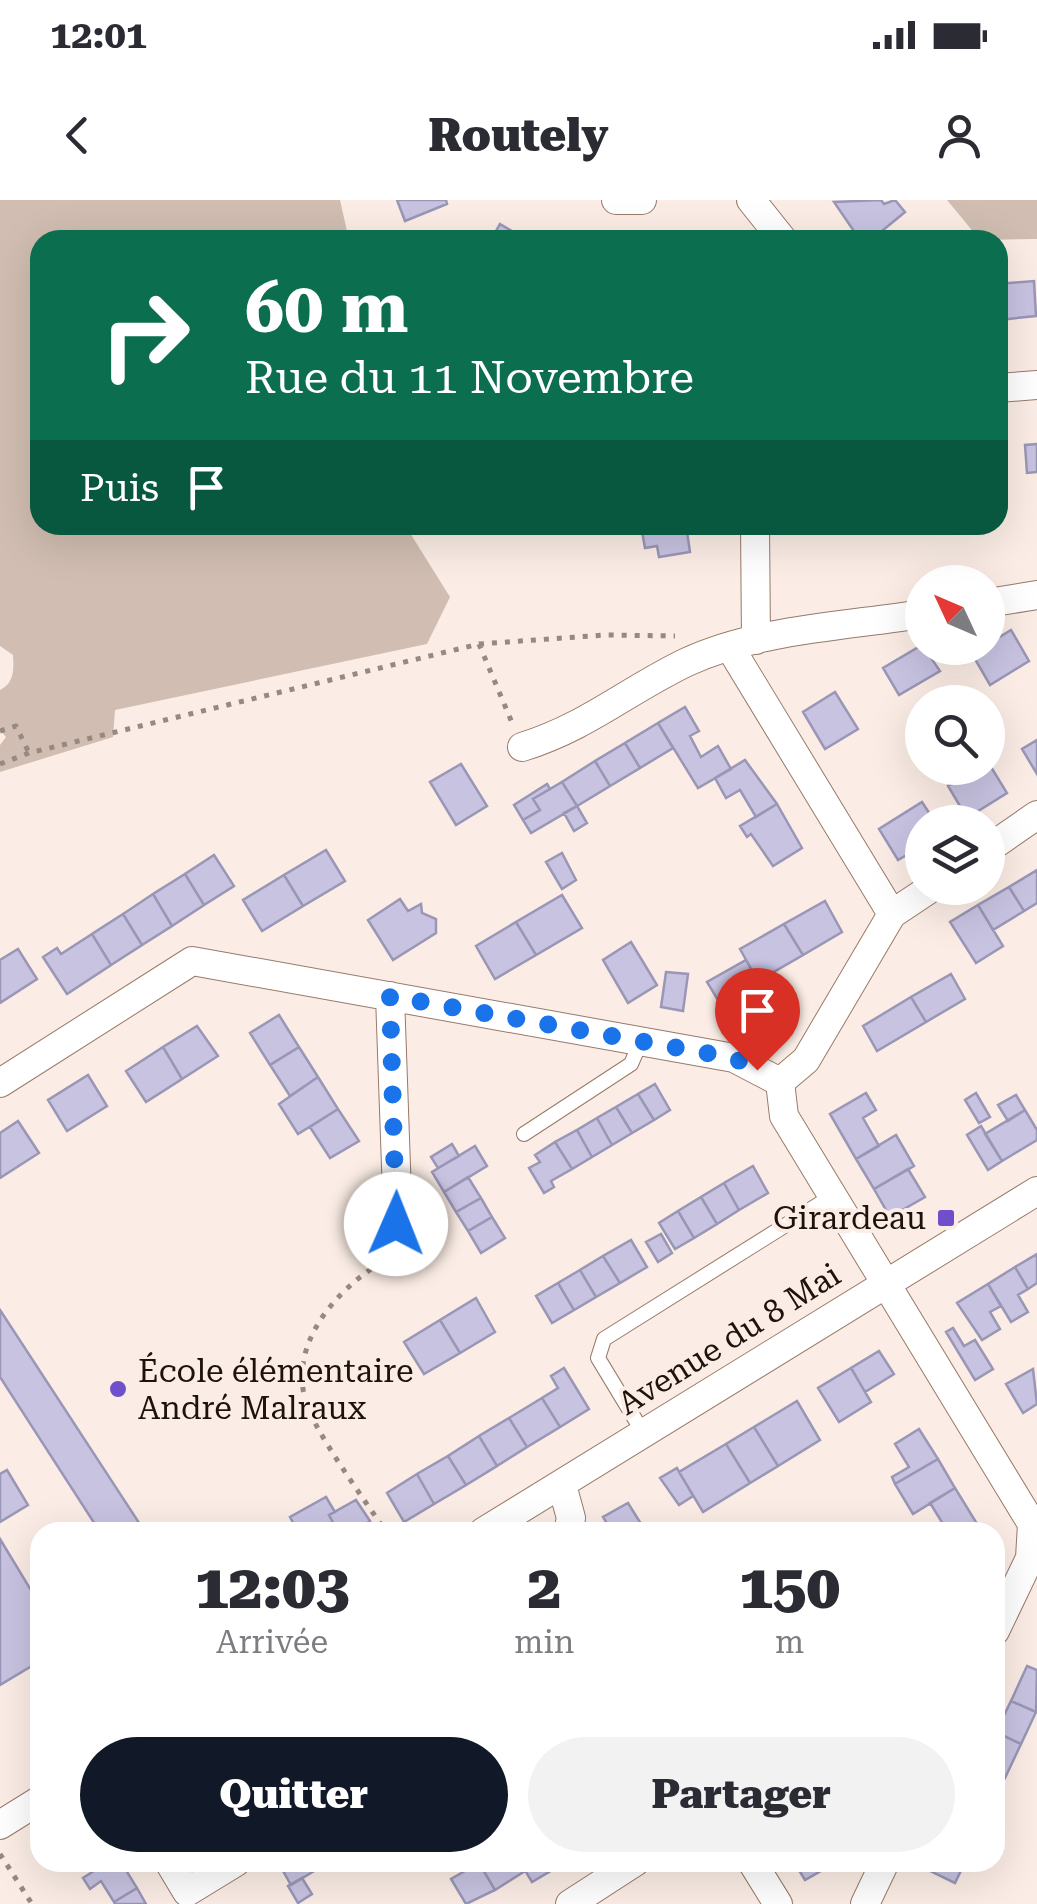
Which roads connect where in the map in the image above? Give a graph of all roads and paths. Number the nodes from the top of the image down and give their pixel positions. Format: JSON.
{"nodes":[{"id":1,"x":616,"y":200,"type":"edge"},
{"id":2,"x":642,"y":200,"type":"edge"},
{"id":3,"x":752,"y":200,"type":"edge"},
{"id":4,"x":776,"y":230,"type":"edge"},
{"id":5,"x":1037,"y":385,"type":"edge"},
{"id":6,"x":1008,"y":387,"type":"edge"},
{"id":7,"x":753,"y":535,"type":"edge"},
{"id":8,"x":1037,"y":596,"type":"edge"},
{"id":9,"x":1005,"y":601,"type":"edge"},
{"id":10,"x":905,"y":617,"type":"edge"},
{"id":11,"x":692,"y":636,"type":"dead end"},
{"id":12,"x":479,"y":644,"type":"junction"},
{"id":13,"x":743,"y":645,"type":"junction"},
{"id":14,"x":0,"y":731,"type":"edge"},
{"id":15,"x":522,"y":747,"type":"joint"},
{"id":16,"x":30,"y":753,"type":"junction"},
{"id":17,"x":0,"y":764,"type":"edge"},
{"id":18,"x":1037,"y":815,"type":"edge"},
{"id":19,"x":1005,"y":837,"type":"edge"},
{"id":20,"x":906,"y":905,"type":"edge"},
{"id":21,"x":892,"y":914,"type":"junction"},
{"id":22,"x":390,"y":996,"type":"junction"},
{"id":23,"x":641,"y":1041,"type":"junction"},
{"id":24,"x":0,"y":1082,"type":"edge"},
{"id":25,"x":780,"y":1082,"type":"junction"},
{"id":26,"x":524,"y":1134,"type":"dead end"},
{"id":27,"x":1037,"y":1191,"type":"edge"},
{"id":28,"x":832,"y":1196,"type":"junction"},
{"id":29,"x":394,"y":1252,"type":"joint"},
{"id":30,"x":884,"y":1284,"type":"junction"},
{"id":31,"x":644,"y":1434,"type":"junction"},
{"id":32,"x":562,"y":1485,"type":"junction"},
{"id":33,"x":380,"y":1522,"type":"edge"},
{"id":34,"x":500,"y":1522,"type":"edge"},
{"id":35,"x":570,"y":1522,"type":"edge"},
{"id":36,"x":1034,"y":1549,"type":"edge"},
{"id":37,"x":1005,"y":1609,"type":"edge"},
{"id":38,"x":30,"y":1806,"type":"edge"},
{"id":39,"x":0,"y":1825,"type":"edge"},
{"id":40,"x":0,"y":1854,"type":"edge"},
{"id":41,"x":176,"y":1872,"type":"edge"},
{"id":42,"x":220,"y":1872,"type":"edge"},
{"id":43,"x":620,"y":1872,"type":"edge"},
{"id":44,"x":758,"y":1872,"type":"edge"},
{"id":45,"x":880,"y":1872,"type":"edge"},
{"id":46,"x":32,"y":1904,"type":"edge"},
{"id":47,"x":570,"y":1904,"type":"edge"},
{"id":48,"x":778,"y":1904,"type":"edge"},
{"id":49,"x":865,"y":1904,"type":"edge"}],
"edges":[{"from":1,"to":2,"type":"street"},
{"from":3,"to":4,"type":"street"},
{"from":5,"to":6,"type":"street"},
{"from":7,"to":13,"type":"street"},
{"from":8,"to":9,"type":"street"},
{"from":10,"to":13,"type":"street"},
{"from":11,"to":12,"type":"path"},
{"from":12,"to":15,"type":"path"},
{"from":12,"to":16,"type":"path"},
{"from":13,"to":15,"type":"street"},
{"from":13,"to":21,"type":"street"},
{"from":14,"to":16,"type":"path"},
{"from":16,"to":17,"type":"path"},
{"from":18,"to":19,"type":"street"},
{"from":20,"to":21,"type":"street"},
{"from":21,"to":25,"type":"street"},
{"from":22,"to":23,"type":"street"},
{"from":22,"to":24,"type":"street"},
{"from":22,"to":29,"type":"street"},
{"from":23,"to":25,"type":"street"},
{"from":23,"to":26,"type":"lane"},
{"from":25,"to":28,"type":"street"},
{"from":27,"to":30,"type":"street","name":"Avenue du 8 Mai"},
{"from":28,"to":30,"type":"street"},
{"from":28,"to":31,"type":"lane"},
{"from":29,"to":33,"type":"path"},
{"from":30,"to":31,"type":"street","name":"Avenue du 8 Mai"},
{"from":30,"to":36,"type":"street"},
{"from":31,"to":32,"type":"street","name":"Avenue du 8 Mai"},
{"from":32,"to":34,"type":"street","name":"Avenue du 8 Mai"},
{"from":32,"to":35,"type":"street"},
{"from":36,"to":37,"type":"street"},
{"from":38,"to":39,"type":"street"},
{"from":40,"to":46,"type":"path"},
{"from":41,"to":42,"type":"street"},
{"from":43,"to":47,"type":"street"},
{"from":44,"to":48,"type":"street"},
{"from":45,"to":49,"type":"street"}]}
